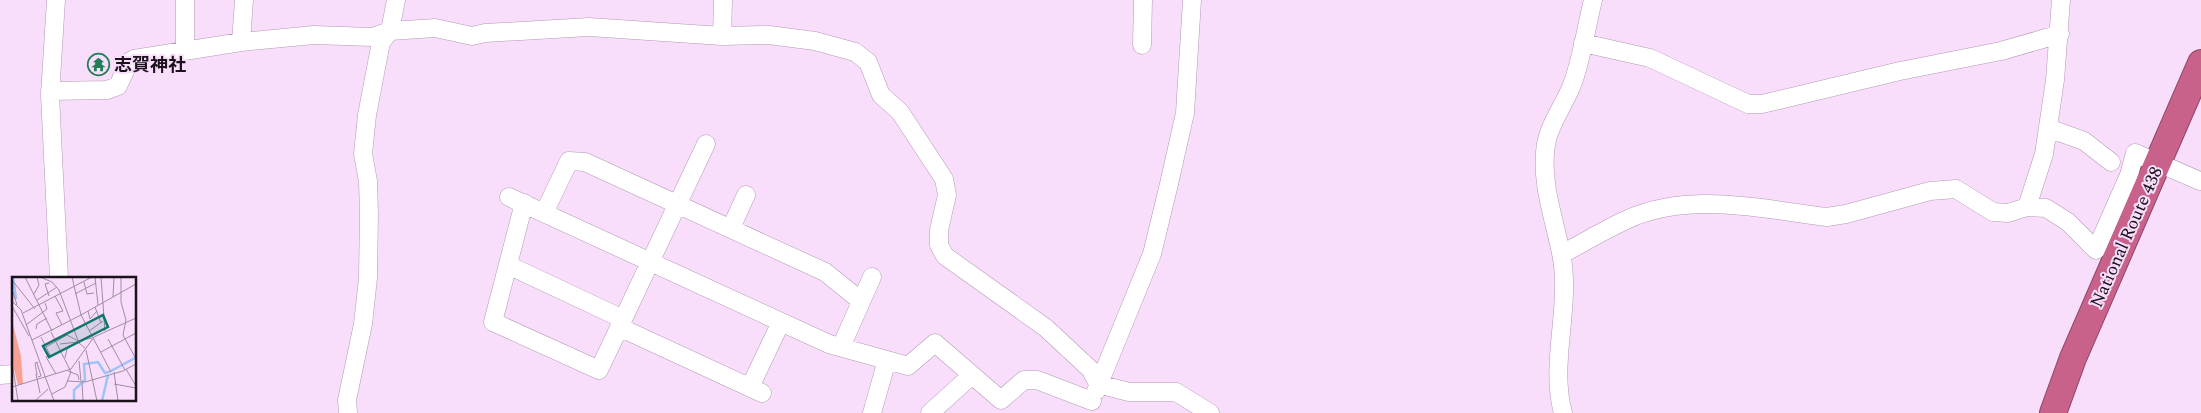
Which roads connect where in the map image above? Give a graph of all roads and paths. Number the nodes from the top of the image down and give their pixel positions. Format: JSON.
{"nodes":[{"id":1,"x":56,"y":0,"type":"edge"},
{"id":2,"x":185,"y":0,"type":"edge"},
{"id":3,"x":244,"y":0,"type":"edge"},
{"id":4,"x":396,"y":0,"type":"edge"},
{"id":5,"x":723,"y":0,"type":"edge"},
{"id":6,"x":1143,"y":0,"type":"edge"},
{"id":7,"x":1192,"y":0,"type":"edge"},
{"id":8,"x":1592,"y":0,"type":"edge"},
{"id":9,"x":2062,"y":0,"type":"edge"},
{"id":10,"x":390,"y":31,"type":"junction"},
{"id":11,"x":2060,"y":34,"type":"junction"},
{"id":12,"x":722,"y":36,"type":"junction"},
{"id":13,"x":241,"y":42,"type":"junction"},
{"id":14,"x":1583,"y":43,"type":"junction"},
{"id":15,"x":1142,"y":45,"type":"dead end"},
{"id":16,"x":185,"y":51,"type":"junction"},
{"id":17,"x":2201,"y":62,"type":"edge"},
{"id":18,"x":50,"y":91,"type":"junction"},
{"id":19,"x":2201,"y":102,"type":"edge"},
{"id":20,"x":2048,"y":128,"type":"junction"},
{"id":21,"x":706,"y":144,"type":"dead end"},
{"id":22,"x":2112,"y":162,"type":"dead end"},
{"id":23,"x":2165,"y":165,"type":"junction"},
{"id":24,"x":2200,"y":181,"type":"dead end"},
{"id":25,"x":746,"y":195,"type":"dead end"},
{"id":26,"x":678,"y":204,"type":"junction"},
{"id":27,"x":2027,"y":207,"type":"junction"},
{"id":28,"x":544,"y":213,"type":"junction"},
{"id":29,"x":731,"y":228,"type":"junction"},
{"id":30,"x":1562,"y":254,"type":"junction"},
{"id":31,"x":650,"y":262,"type":"junction"},
{"id":32,"x":508,"y":265,"type":"junction"},
{"id":33,"x":60,"y":277,"type":"edge"},
{"id":34,"x":872,"y":277,"type":"dead end"},
{"id":35,"x":861,"y":301,"type":"junction"},
{"id":36,"x":781,"y":322,"type":"junction"},
{"id":37,"x":621,"y":323,"type":"junction"},
{"id":38,"x":841,"y":347,"type":"junction"},
{"id":39,"x":887,"y":360,"type":"junction"},
{"id":40,"x":972,"y":375,"type":"junction"},
{"id":41,"x":1098,"y":384,"type":"junction"},
{"id":42,"x":1090,"y":407,"type":"edge"},
{"id":43,"x":348,"y":413,"type":"edge"},
{"id":44,"x":872,"y":413,"type":"edge"},
{"id":45,"x":930,"y":413,"type":"edge"},
{"id":46,"x":1210,"y":413,"type":"edge"},
{"id":47,"x":1562,"y":413,"type":"edge"},
{"id":48,"x":2054,"y":413,"type":"edge"},
{"id":49,"x":2071,"y":413,"type":"edge"}],
"edges":[{"from":1,"to":18,"type":"street"},
{"from":2,"to":16,"type":"street"},
{"from":3,"to":13,"type":"street"},
{"from":4,"to":10,"type":"street"},
{"from":5,"to":12,"type":"street"},
{"from":6,"to":15,"type":"street"},
{"from":7,"to":41,"type":"street"},
{"from":8,"to":14,"type":"street"},
{"from":9,"to":11,"type":"street"},
{"from":10,"to":12,"type":"street"},
{"from":10,"to":13,"type":"street"},
{"from":10,"to":43,"type":"street"},
{"from":11,"to":14,"type":"street"},
{"from":11,"to":20,"type":"street"},
{"from":12,"to":41,"type":"street"},
{"from":13,"to":16,"type":"street"},
{"from":14,"to":30,"type":"street"},
{"from":16,"to":18,"type":"street"},
{"from":17,"to":23,"type":"highway","name":"National Route 438"},
{"from":18,"to":33,"type":"street"},
{"from":19,"to":23,"type":"highway","name":"National Route 438"},
{"from":20,"to":22,"type":"street"},
{"from":20,"to":27,"type":"street"},
{"from":21,"to":26,"type":"street"},
{"from":23,"to":24,"type":"street"},
{"from":23,"to":27,"type":"street"},
{"from":23,"to":48,"type":"highway","name":"National Route 438"},
{"from":23,"to":49,"type":"highway","name":"National Route 438"},
{"from":25,"to":29,"type":"street"},
{"from":26,"to":28,"type":"street"},
{"from":26,"to":29,"type":"street"},
{"from":26,"to":31,"type":"street"},
{"from":27,"to":30,"type":"street"},
{"from":28,"to":31,"type":"street"},
{"from":28,"to":32,"type":"street"},
{"from":29,"to":35,"type":"street"},
{"from":30,"to":47,"type":"street"},
{"from":31,"to":36,"type":"street"},
{"from":31,"to":37,"type":"street"},
{"from":32,"to":37,"type":"street"},
{"from":32,"to":37,"type":"street"},
{"from":34,"to":35,"type":"street"},
{"from":35,"to":38,"type":"street"},
{"from":36,"to":37,"type":"street"},
{"from":36,"to":38,"type":"street"},
{"from":38,"to":39,"type":"street"},
{"from":39,"to":40,"type":"street"},
{"from":39,"to":44,"type":"street"},
{"from":40,"to":42,"type":"street"},
{"from":40,"to":45,"type":"street"},
{"from":41,"to":42,"type":"street"},
{"from":41,"to":46,"type":"street"}]}
